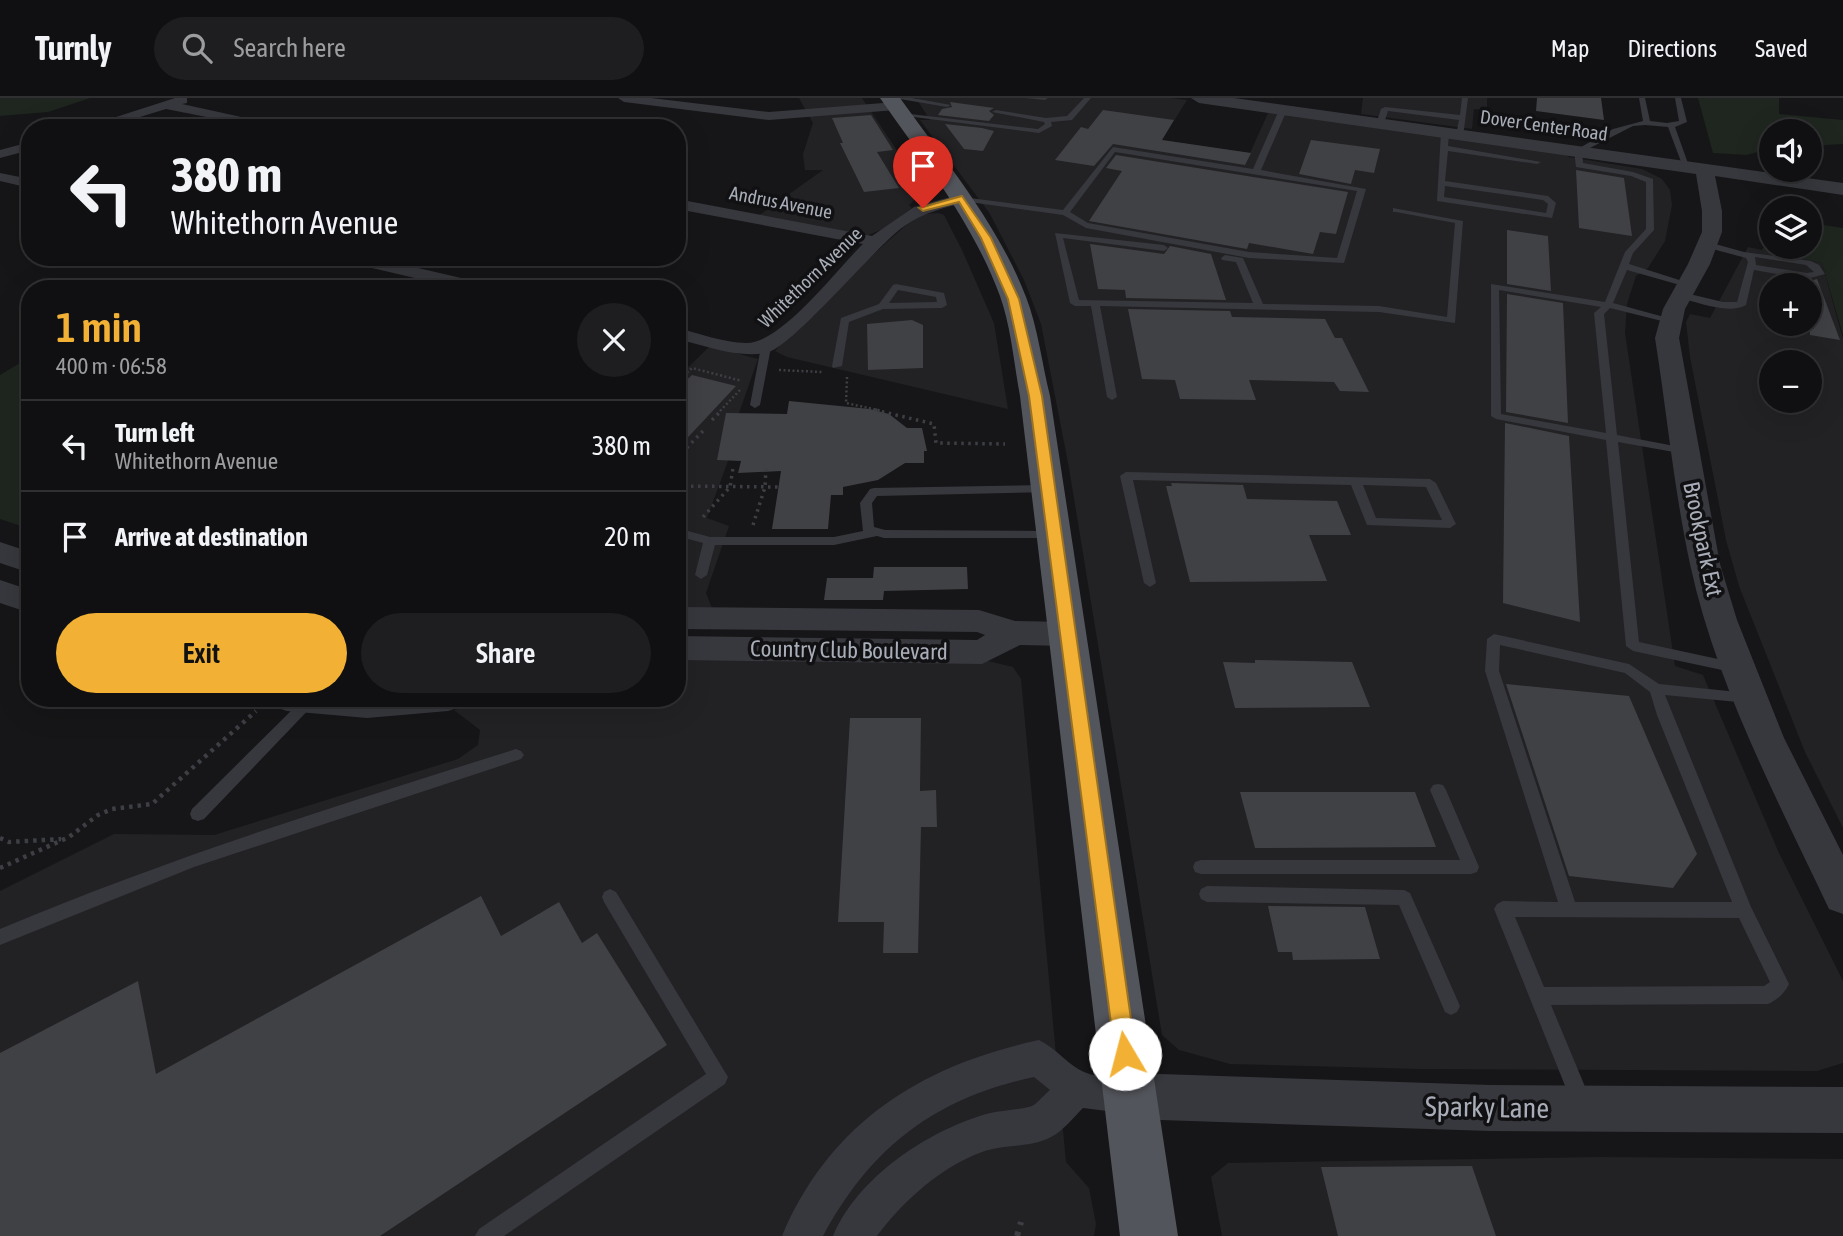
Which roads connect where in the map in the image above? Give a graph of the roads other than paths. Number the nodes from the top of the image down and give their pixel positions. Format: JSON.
{"nodes":[{"id":1,"x":187,"y":98,"type":"edge"},
{"id":2,"x":624,"y":98,"type":"edge"},
{"id":3,"x":1028,"y":98,"type":"edge"},
{"id":4,"x":1045,"y":98,"type":"edge"},
{"id":5,"x":1088,"y":98,"type":"edge"},
{"id":6,"x":1199,"y":98,"type":"edge"},
{"id":7,"x":1465,"y":98,"type":"edge"},
{"id":8,"x":1642,"y":98,"type":"edge"},
{"id":9,"x":1678,"y":98,"type":"edge"},
{"id":10,"x":1235,"y":100,"type":"edge"},
{"id":11,"x":896,"y":104,"type":"edge"},
{"id":12,"x":166,"y":105,"type":"junction"},
{"id":13,"x":947,"y":105,"type":"dead end"},
{"id":14,"x":1283,"y":110,"type":"junction"},
{"id":15,"x":996,"y":112,"type":"dead end"},
{"id":16,"x":119,"y":119,"type":"edge"},
{"id":17,"x":238,"y":119,"type":"edge"},
{"id":18,"x":1046,"y":120,"type":"junction"},
{"id":19,"x":1647,"y":122,"type":"junction"},
{"id":20,"x":1672,"y":127,"type":"junction"},
{"id":21,"x":1453,"y":133,"type":"junction"},
{"id":22,"x":21,"y":148,"type":"edge"},
{"id":23,"x":1578,"y":151,"type":"junction"},
{"id":24,"x":0,"y":154,"type":"edge"},
{"id":25,"x":1538,"y":162,"type":"dead end"},
{"id":26,"x":1695,"y":168,"type":"junction"},
{"id":27,"x":1256,"y":172,"type":"junction"},
{"id":28,"x":0,"y":177,"type":"edge"},
{"id":29,"x":21,"y":182,"type":"edge"},
{"id":30,"x":1441,"y":183,"type":"junction"},
{"id":31,"x":1843,"y":188,"type":"edge"},
{"id":32,"x":962,"y":199,"type":"junction"},
{"id":33,"x":686,"y":206,"type":"edge"},
{"id":34,"x":1396,"y":211,"type":"dead end"},
{"id":35,"x":1065,"y":213,"type":"junction"},
{"id":36,"x":876,"y":242,"type":"junction"},
{"id":37,"x":1708,"y":244,"type":"junction"},
{"id":38,"x":1747,"y":253,"type":"junction"},
{"id":39,"x":387,"y":266,"type":"edge"},
{"id":40,"x":1624,"y":266,"type":"junction"},
{"id":41,"x":1751,"y":267,"type":"junction"},
{"id":42,"x":446,"y":280,"type":"edge"},
{"id":43,"x":1679,"y":300,"type":"junction"},
{"id":44,"x":1095,"y":303,"type":"junction"},
{"id":45,"x":1608,"y":305,"type":"junction"},
{"id":46,"x":882,"y":306,"type":"junction"},
{"id":47,"x":1259,"y":306,"type":"junction"},
{"id":48,"x":686,"y":335,"type":"edge"},
{"id":49,"x":766,"y":347,"type":"junction"},
{"id":50,"x":836,"y":369,"type":"road end"},
{"id":51,"x":1112,"y":397,"type":"dead end"},
{"id":52,"x":755,"y":405,"type":"dead end"},
{"id":53,"x":1612,"y":436,"type":"junction"},
{"id":54,"x":1685,"y":450,"type":"junction"},
{"id":55,"x":1356,"y":481,"type":"junction"},
{"id":56,"x":1051,"y":512,"type":"junction"},
{"id":57,"x":873,"y":533,"type":"junction"},
{"id":58,"x":686,"y":534,"type":"edge"},
{"id":59,"x":710,"y":541,"type":"junction"},
{"id":60,"x":0,"y":552,"type":"edge"},
{"id":61,"x":21,"y":560,"type":"edge"},
{"id":62,"x":701,"y":575,"type":"dead end"},
{"id":63,"x":1150,"y":583,"type":"dead end"},
{"id":64,"x":0,"y":591,"type":"edge"},
{"id":65,"x":21,"y":599,"type":"edge"},
{"id":66,"x":686,"y":618,"type":"edge"},
{"id":67,"x":1014,"y":632,"type":"junction"},
{"id":68,"x":1068,"y":634,"type":"junction"},
{"id":69,"x":686,"y":648,"type":"edge"},
{"id":70,"x":1737,"y":668,"type":"junction"},
{"id":71,"x":1656,"y":689,"type":"junction"},
{"id":72,"x":1748,"y":698,"type":"junction"},
{"id":73,"x":281,"y":707,"type":"edge"},
{"id":74,"x":516,"y":755,"type":"dead end"},
{"id":75,"x":1438,"y":790,"type":"dead end"},
{"id":76,"x":198,"y":814,"type":"dead end"},
{"id":77,"x":1200,"y":867,"type":"dead end"},
{"id":78,"x":1208,"y":894,"type":"dead end"},
{"id":79,"x":1843,"y":896,"type":"edge"},
{"id":80,"x":610,"y":897,"type":"dead end"},
{"id":81,"x":1569,"y":908,"type":"junction"},
{"id":82,"x":1744,"y":909,"type":"junction"},
{"id":83,"x":0,"y":937,"type":"edge"},
{"id":84,"x":1537,"y":996,"type":"junction"},
{"id":85,"x":1451,"y":1006,"type":"dead end"},
{"id":86,"x":1077,"y":1090,"type":"junction"},
{"id":87,"x":1131,"y":1096,"type":"junction"},
{"id":88,"x":1584,"y":1109,"type":"junction"},
{"id":89,"x":1843,"y":1110,"type":"edge"},
{"id":90,"x":486,"y":1236,"type":"edge"},
{"id":91,"x":802,"y":1236,"type":"edge"},
{"id":92,"x":853,"y":1236,"type":"edge"},
{"id":93,"x":1149,"y":1236,"type":"edge"}],
"edges":[{"from":1,"to":12,"type":"street"},
{"from":2,"to":11,"type":"street"},
{"from":3,"to":4,"type":"lane"},
{"from":5,"to":18,"type":"lane"},
{"from":6,"to":10,"type":"street","name":"Dover Center Road"},
{"from":7,"to":21,"type":"lane"},
{"from":8,"to":19,"type":"lane"},
{"from":9,"to":20,"type":"lane"},
{"from":10,"to":14,"type":"street","name":"Dover Center Road"},
{"from":11,"to":13,"type":"lane"},
{"from":11,"to":18,"type":"lane"},
{"from":11,"to":32,"type":"main road"},
{"from":12,"to":16,"type":"street"},
{"from":12,"to":17,"type":"street"},
{"from":14,"to":21,"type":"street","name":"Dover Center Road"},
{"from":14,"to":27,"type":"lane"},
{"from":15,"to":18,"type":"lane"},
{"from":19,"to":20,"type":"lane"},
{"from":19,"to":23,"type":"lane"},
{"from":20,"to":26,"type":"lane"},
{"from":21,"to":23,"type":"street","name":"Dover Center Road"},
{"from":21,"to":25,"type":"lane"},
{"from":21,"to":30,"type":"lane"},
{"from":22,"to":24,"type":"street"},
{"from":23,"to":26,"type":"street","name":"Dover Center Road"},
{"from":23,"to":40,"type":"lane"},
{"from":26,"to":31,"type":"street","name":"Dover Center Road"},
{"from":26,"to":37,"type":"street","name":"Brookpark Ext"},
{"from":27,"to":35,"type":"lane"},
{"from":27,"to":35,"type":"lane"},
{"from":28,"to":29,"type":"street"},
{"from":30,"to":30,"type":"lane"},
{"from":32,"to":35,"type":"lane"},
{"from":32,"to":36,"type":"street","name":"Whitethorn Avenue"},
{"from":32,"to":56,"type":"main road"},
{"from":33,"to":36,"type":"street","name":"Andrus Avenue"},
{"from":34,"to":47,"type":"lane"},
{"from":36,"to":49,"type":"street","name":"Whitethorn Avenue"},
{"from":37,"to":38,"type":"lane"},
{"from":37,"to":43,"type":"street","name":"Brookpark Ext"},
{"from":38,"to":41,"type":"lane"},
{"from":38,"to":41,"type":"lane"},
{"from":39,"to":42,"type":"street"},
{"from":40,"to":43,"type":"lane"},
{"from":40,"to":45,"type":"lane"},
{"from":41,"to":43,"type":"lane"},
{"from":43,"to":45,"type":"lane"},
{"from":43,"to":54,"type":"street","name":"Brookpark Ext"},
{"from":44,"to":47,"type":"lane"},
{"from":44,"to":47,"type":"lane"},
{"from":44,"to":51,"type":"lane"},
{"from":45,"to":53,"type":"lane"},
{"from":45,"to":53,"type":"lane"},
{"from":46,"to":46,"type":"lane"},
{"from":46,"to":50,"type":"lane"},
{"from":48,"to":49,"type":"street","name":"Whitethorn Avenue"},
{"from":49,"to":52,"type":"lane"},
{"from":53,"to":54,"type":"lane"},
{"from":53,"to":70,"type":"lane"},
{"from":54,"to":70,"type":"street","name":"Brookpark Ext"},
{"from":55,"to":55,"type":"lane"},
{"from":55,"to":63,"type":"lane"},
{"from":56,"to":57,"type":"lane"},
{"from":56,"to":57,"type":"lane"},
{"from":56,"to":68,"type":"main road"},
{"from":57,"to":59,"type":"lane"},
{"from":58,"to":59,"type":"lane"},
{"from":59,"to":62,"type":"lane"},
{"from":60,"to":61,"type":"street"},
{"from":64,"to":65,"type":"street"},
{"from":66,"to":67,"type":"street","name":"Country Club Boulevard"},
{"from":67,"to":68,"type":"street","name":"Country Club Boulevard"},
{"from":67,"to":69,"type":"street","name":"Country Club Boulevard"},
{"from":68,"to":87,"type":"main road"},
{"from":70,"to":72,"type":"street","name":"Brookpark Ext"},
{"from":71,"to":72,"type":"lane"},
{"from":71,"to":81,"type":"lane"},
{"from":71,"to":82,"type":"lane"},
{"from":72,"to":79,"type":"street","name":"Brookpark Ext"},
{"from":73,"to":76,"type":"lane"},
{"from":74,"to":83,"type":"lane"},
{"from":75,"to":77,"type":"lane"},
{"from":78,"to":85,"type":"lane"},
{"from":80,"to":90,"type":"lane"},
{"from":81,"to":82,"type":"lane"},
{"from":81,"to":84,"type":"lane"},
{"from":82,"to":84,"type":"lane"},
{"from":84,"to":88,"type":"lane"},
{"from":86,"to":87,"type":"street"},
{"from":86,"to":91,"type":"street"},
{"from":86,"to":92,"type":"street"},
{"from":87,"to":88,"type":"street","name":"Sparky Lane"},
{"from":87,"to":93,"type":"main road"},
{"from":88,"to":89,"type":"street","name":"Sparky Lane"}]}
